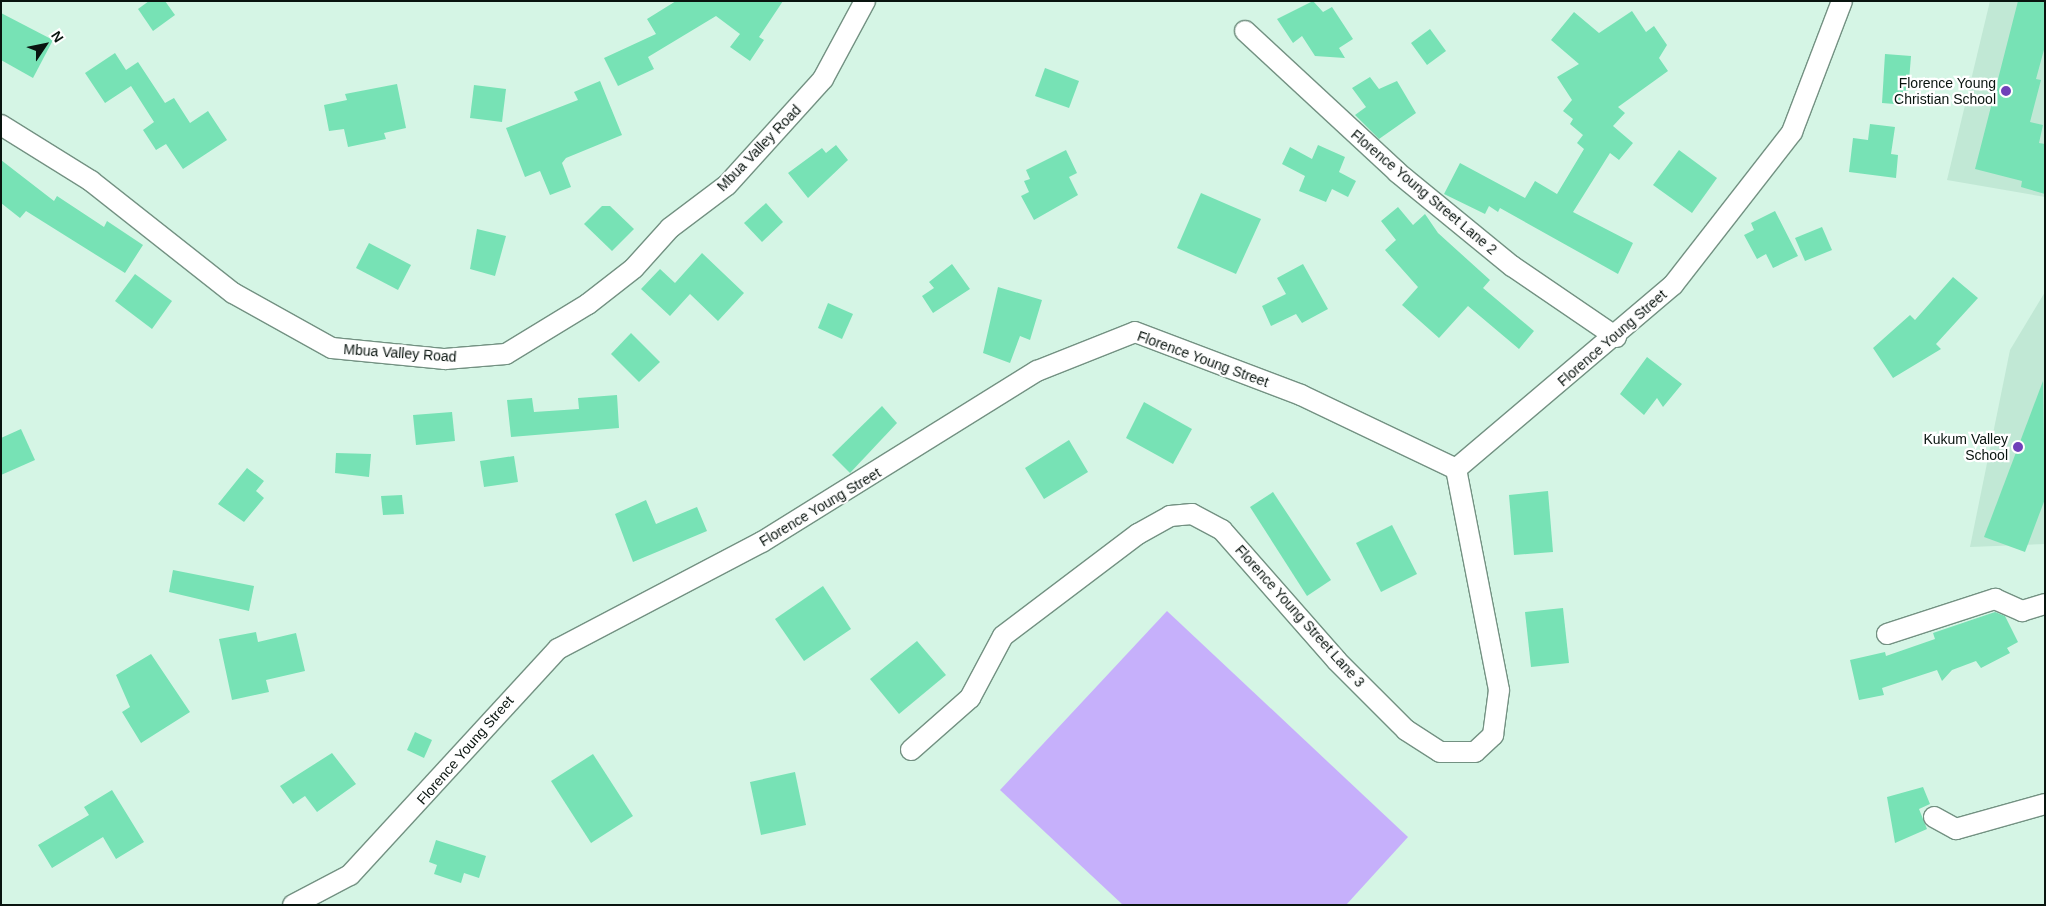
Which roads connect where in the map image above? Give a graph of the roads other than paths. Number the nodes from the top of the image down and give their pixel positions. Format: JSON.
{"nodes":[{"id":1,"x":865,"y":1,"type":"edge"},
{"id":2,"x":1842,"y":1,"type":"edge"},
{"id":3,"x":1246,"y":31,"type":"dead end"},
{"id":4,"x":1,"y":125,"type":"edge"},
{"id":5,"x":1616,"y":337,"type":"junction"},
{"id":6,"x":1456,"y":469,"type":"junction"},
{"id":7,"x":2045,"y":604,"type":"edge"},
{"id":8,"x":1887,"y":634,"type":"dead end"},
{"id":9,"x":910,"y":750,"type":"dead end"},
{"id":10,"x":2045,"y":804,"type":"edge"},
{"id":11,"x":1934,"y":817,"type":"dead end"},
{"id":12,"x":293,"y":905,"type":"edge"}],
"edges":[{"from":1,"to":4,"type":"street","name":"Mbua Valley Road"},
{"from":2,"to":5,"type":"street","name":"Florence Young Street"},
{"from":3,"to":5,"type":"street","name":"Florence Young Street Lane 2"},
{"from":5,"to":6,"type":"street","name":"Florence Young Street"},
{"from":6,"to":9,"type":"street","name":"Florence Young Street Lane 3"},
{"from":6,"to":12,"type":"street","name":"Florence Young Street"},
{"from":7,"to":8,"type":"street"},
{"from":10,"to":11,"type":"street"}]}
